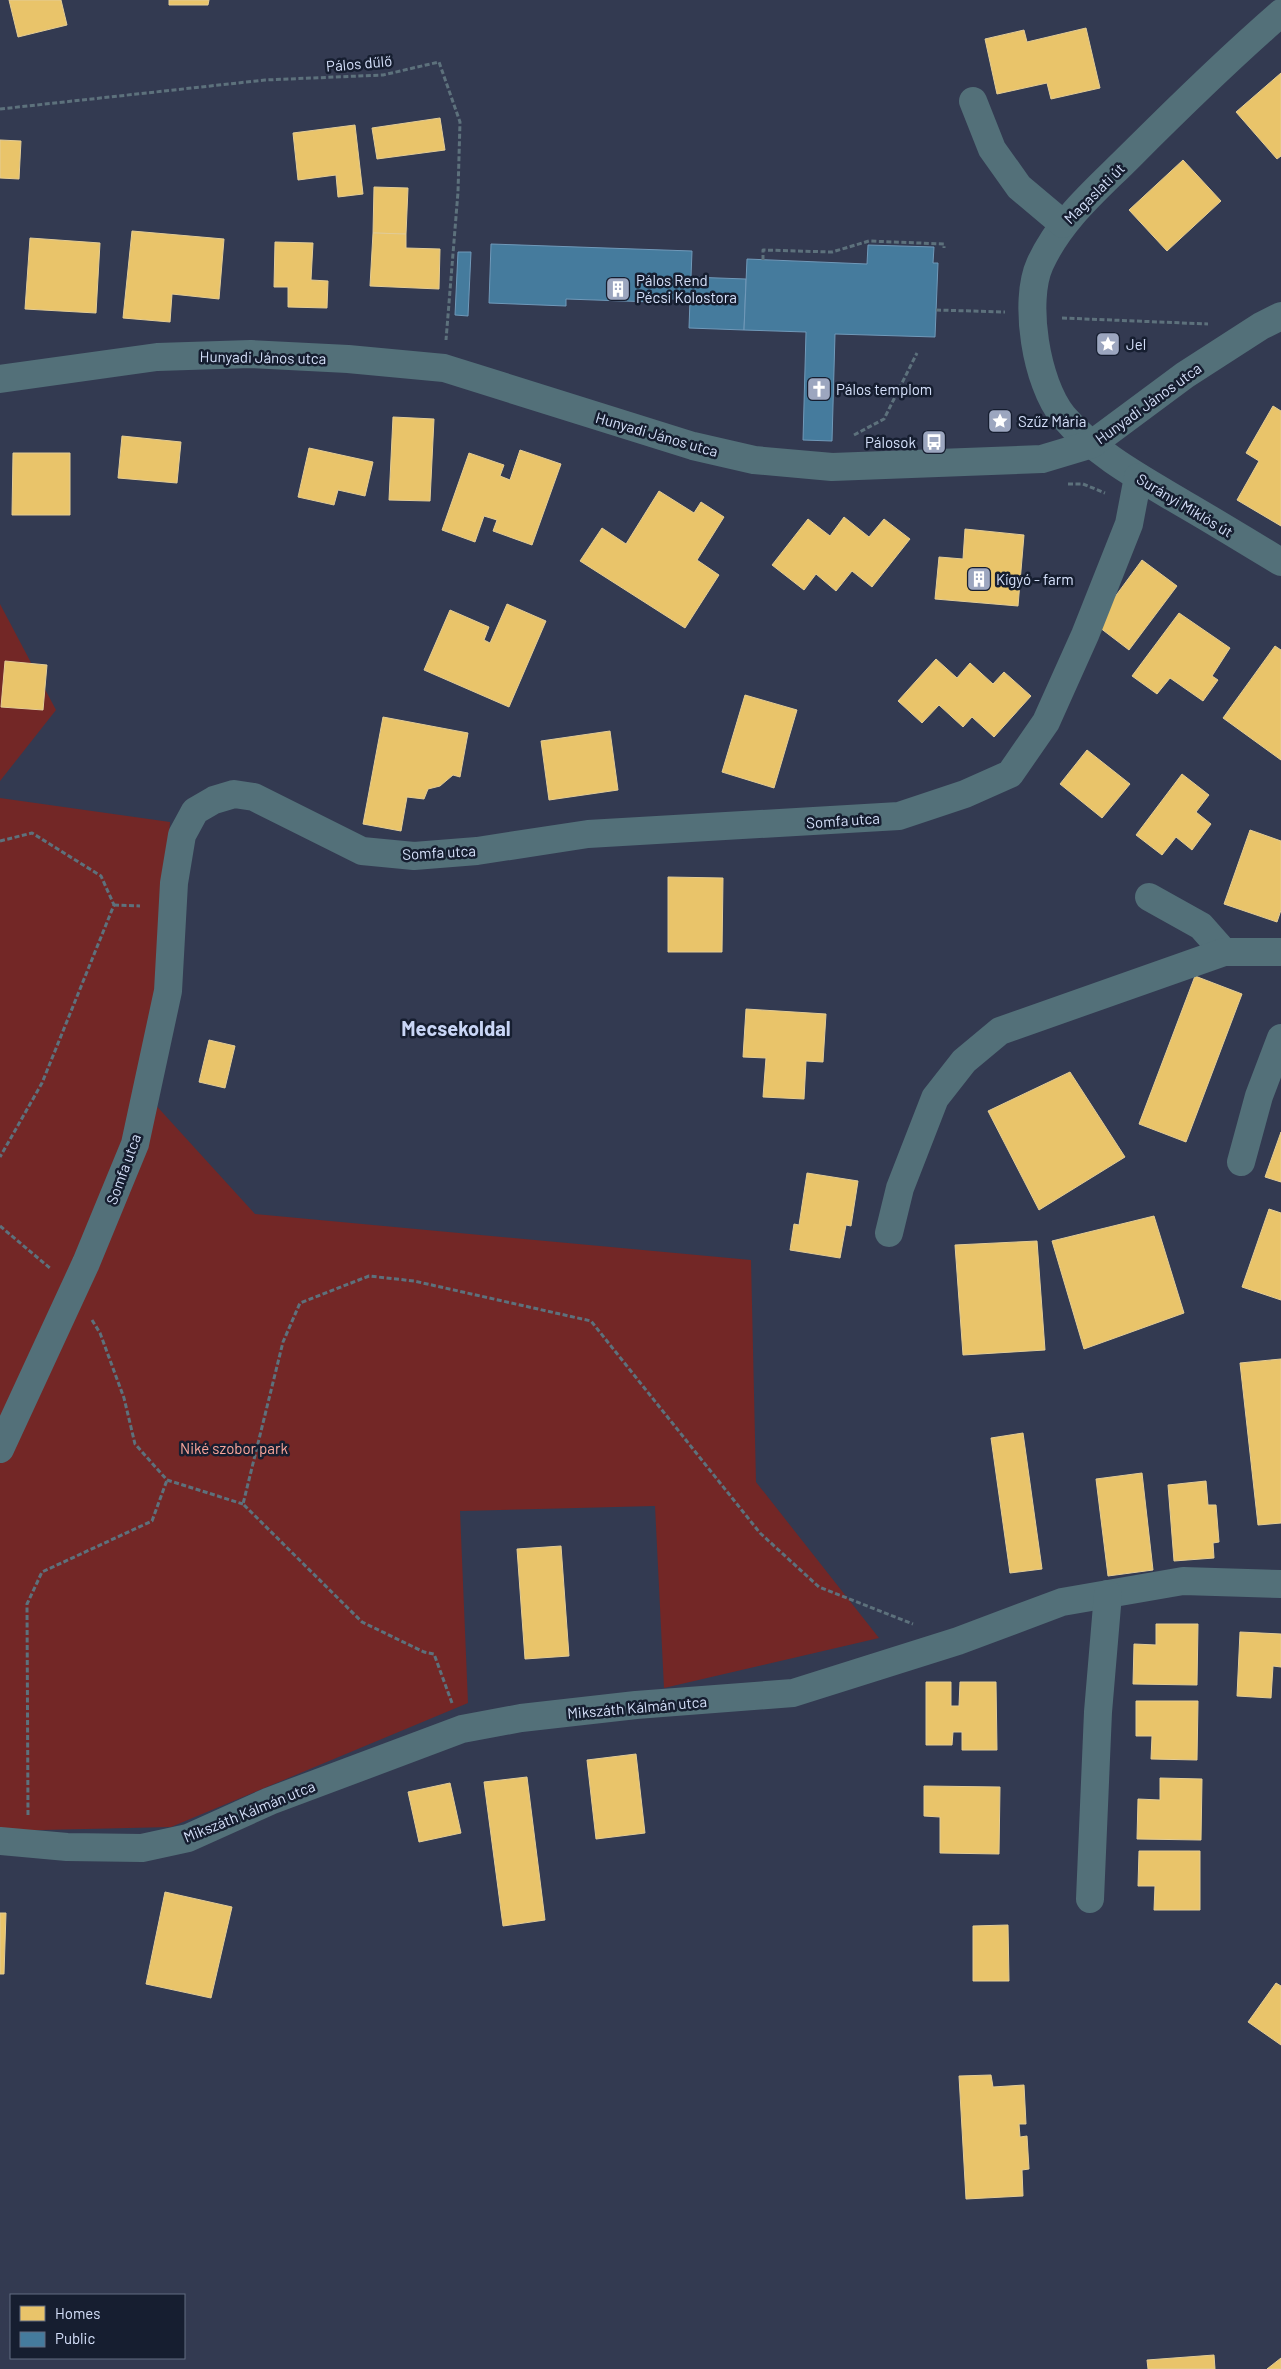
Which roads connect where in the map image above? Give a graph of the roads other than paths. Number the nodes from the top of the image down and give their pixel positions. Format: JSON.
{"nodes":[{"id":1,"x":1281,"y":13,"type":"edge"},
{"id":2,"x":973,"y":101,"type":"dead end"},
{"id":3,"x":1062,"y":224,"type":"junction"},
{"id":4,"x":1281,"y":316,"type":"edge"},
{"id":5,"x":0,"y":379,"type":"edge"},
{"id":6,"x":1092,"y":444,"type":"junction"},
{"id":7,"x":1138,"y":477,"type":"junction"},
{"id":8,"x":1281,"y":562,"type":"edge"},
{"id":9,"x":1149,"y":898,"type":"dead end"},
{"id":10,"x":1224,"y":952,"type":"junction"},
{"id":11,"x":1281,"y":952,"type":"edge"},
{"id":12,"x":1281,"y":1038,"type":"edge"},
{"id":13,"x":1241,"y":1162,"type":"dead end"},
{"id":14,"x":889,"y":1233,"type":"dead end"},
{"id":15,"x":0,"y":1449,"type":"edge"},
{"id":16,"x":1281,"y":1584,"type":"edge"},
{"id":17,"x":1108,"y":1594,"type":"junction"},
{"id":18,"x":0,"y":1841,"type":"edge"},
{"id":19,"x":1090,"y":1900,"type":"dead end"}],
"edges":[{"from":1,"to":3,"type":"street","name":"Magaslati út"},
{"from":2,"to":3,"type":"street"},
{"from":3,"to":6,"type":"street","name":"Magaslati út"},
{"from":4,"to":6,"type":"street","name":"Hunyadi János utca"},
{"from":5,"to":6,"type":"street","name":"Hunyadi János utca"},
{"from":6,"to":7,"type":"street","name":"Surányi Miklós út"},
{"from":7,"to":8,"type":"street","name":"Surányi Miklós út"},
{"from":7,"to":15,"type":"street","name":"Somfa utca"},
{"from":9,"to":10,"type":"street"},
{"from":10,"to":11,"type":"street"},
{"from":10,"to":14,"type":"street"},
{"from":12,"to":13,"type":"street"},
{"from":16,"to":17,"type":"street","name":"Mikszáth Kálmán utca"},
{"from":17,"to":18,"type":"street","name":"Mikszáth Kálmán utca"},
{"from":17,"to":19,"type":"street"}]}
